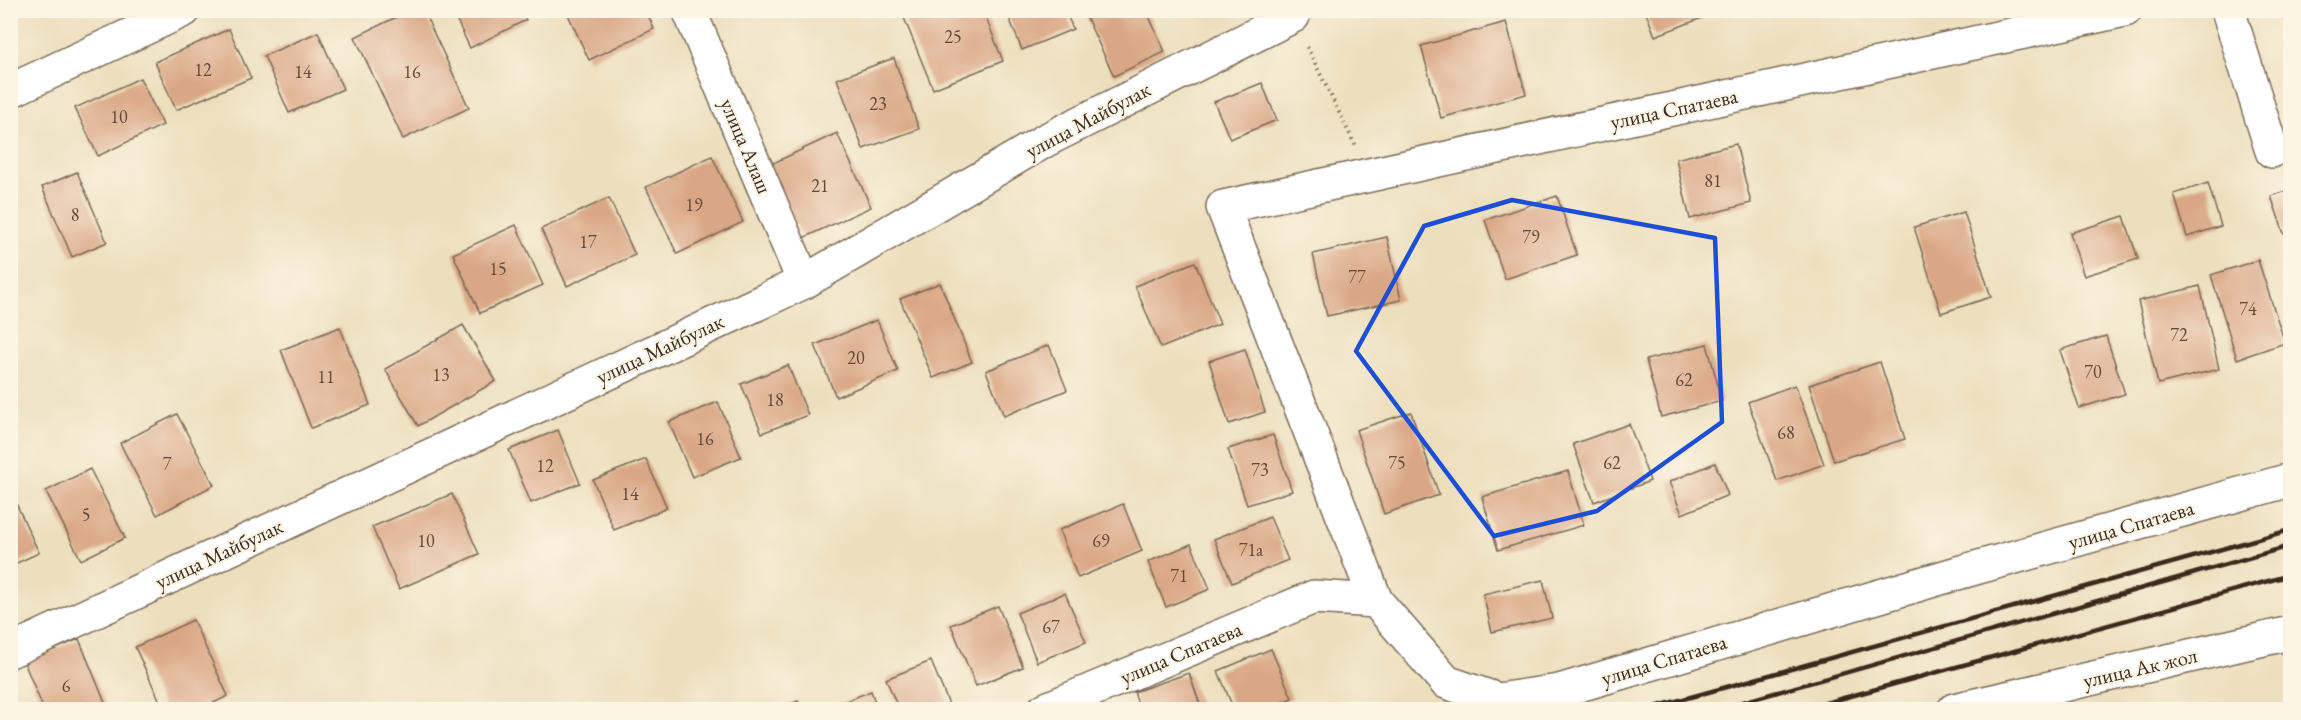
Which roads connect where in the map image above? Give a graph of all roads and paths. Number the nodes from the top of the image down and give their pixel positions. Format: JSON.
{"nodes":[{"id":1,"x":184,"y":10,"type":"edge"},
{"id":2,"x":689,"y":10,"type":"edge"},
{"id":3,"x":2125,"y":10,"type":"edge"},
{"id":4,"x":2228,"y":10,"type":"edge"},
{"id":5,"x":1293,"y":16,"type":"joint"},
{"id":6,"x":10,"y":91,"type":"edge"},
{"id":7,"x":2272,"y":151,"type":"dead end"},
{"id":8,"x":1369,"y":176,"type":"junction"},
{"id":9,"x":804,"y":282,"type":"junction"},
{"id":10,"x":2290,"y":480,"type":"edge"},
{"id":11,"x":1376,"y":601,"type":"junction"},
{"id":12,"x":2290,"y":633,"type":"edge"},
{"id":13,"x":10,"y":651,"type":"edge"},
{"id":14,"x":1044,"y":710,"type":"edge"},
{"id":15,"x":1954,"y":710,"type":"edge"}],
"edges":[{"from":1,"to":6,"type":"street"},
{"from":2,"to":9,"type":"street","name":"улица Алаш"},
{"from":3,"to":8,"type":"street","name":"улица Спатаева"},
{"from":4,"to":7,"type":"street"},
{"from":5,"to":8,"type":"path"},
{"from":5,"to":9,"type":"street","name":"улица Майбулак"},
{"from":8,"to":11,"type":"street","name":"улица Спатаева"},
{"from":9,"to":13,"type":"street","name":"улица Майбулак"},
{"from":10,"to":11,"type":"street","name":"улица Спатаева"},
{"from":11,"to":14,"type":"street","name":"улица Спатаева"},
{"from":12,"to":15,"type":"street","name":"улица Ак жол"}]}
